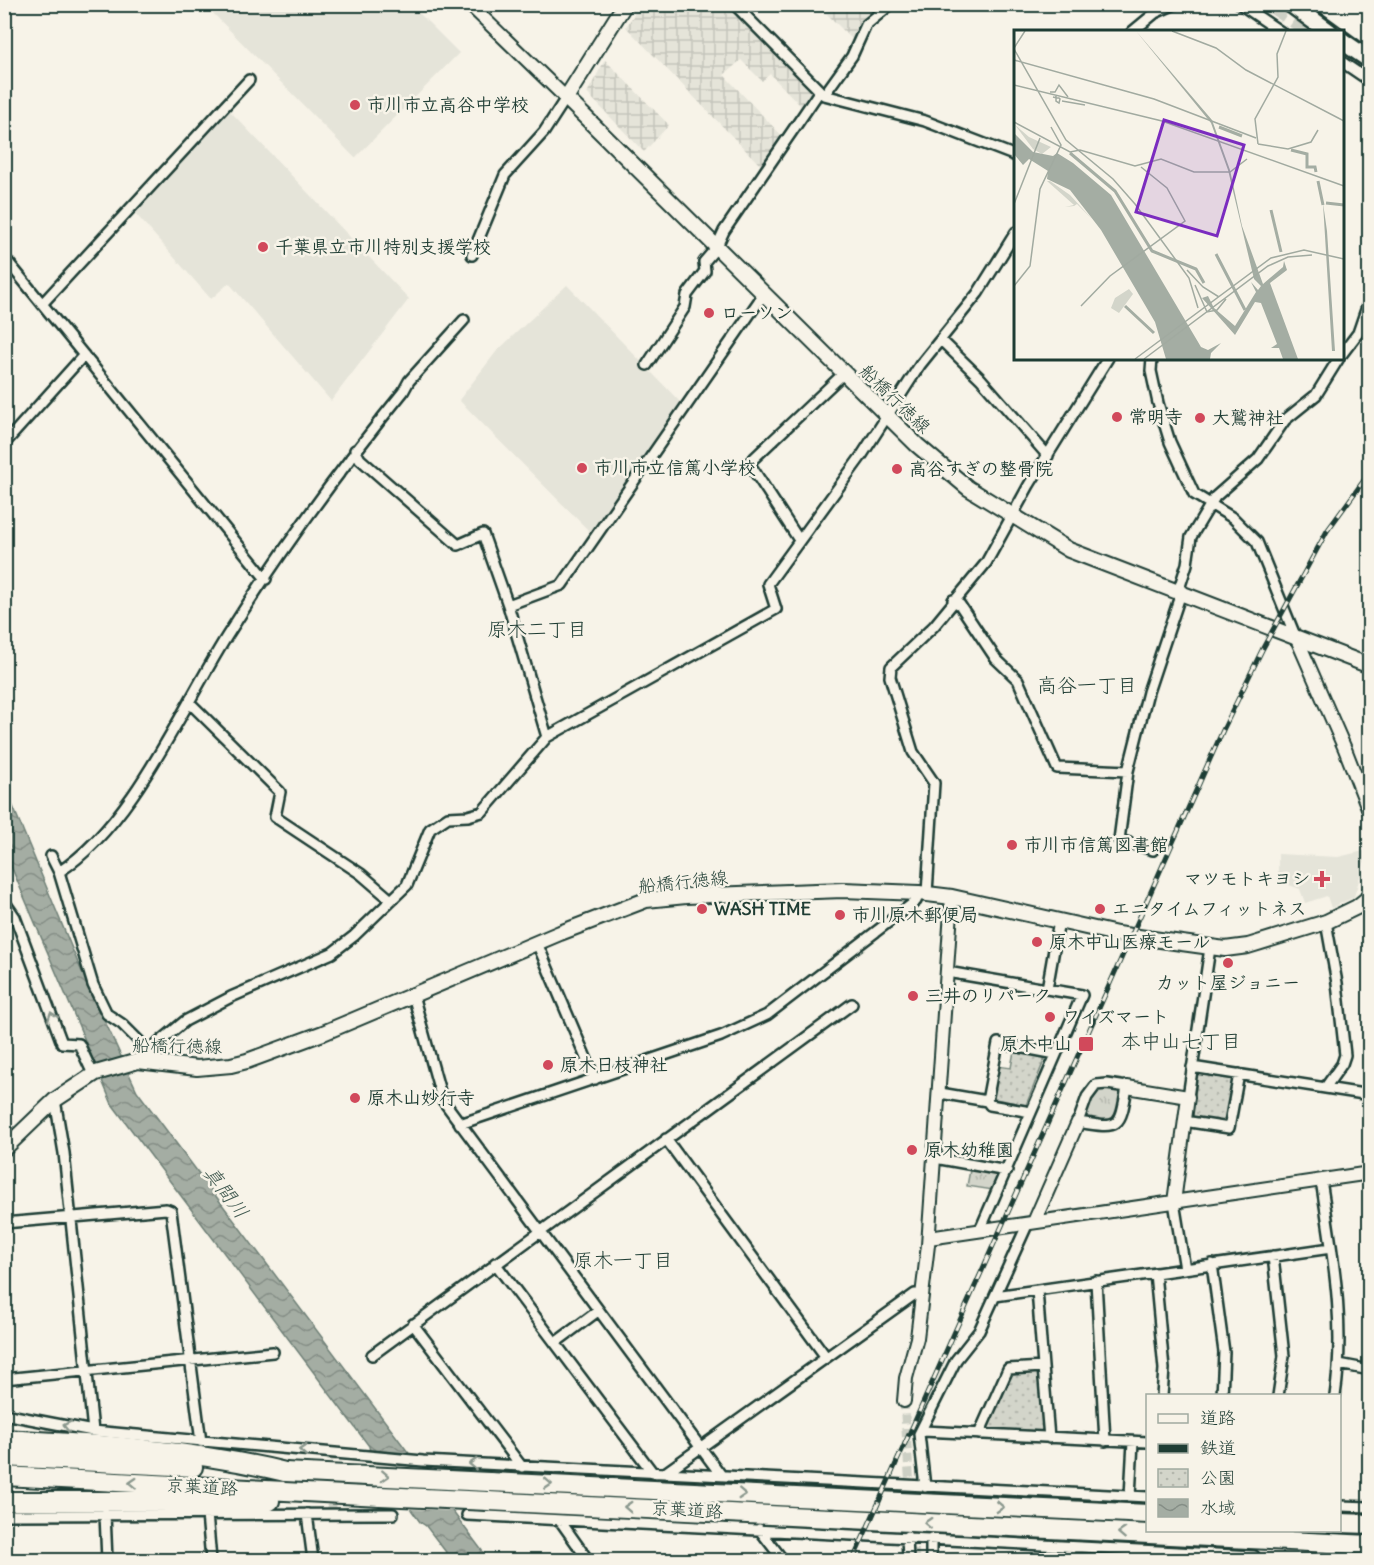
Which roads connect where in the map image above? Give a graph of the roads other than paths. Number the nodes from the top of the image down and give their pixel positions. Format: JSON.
{"nodes":[{"id":1,"x":469,"y":4,"type":"edge"},
{"id":2,"x":625,"y":4,"type":"edge"},
{"id":3,"x":734,"y":4,"type":"edge"},
{"id":4,"x":891,"y":4,"type":"edge"},
{"id":5,"x":1175,"y":4,"type":"edge"},
{"id":6,"x":1240,"y":4,"type":"edge"},
{"id":7,"x":1291,"y":4,"type":"edge"},
{"id":8,"x":1326,"y":4,"type":"edge"},
{"id":9,"x":1349,"y":4,"type":"edge"},
{"id":10,"x":1370,"y":19,"type":"edge"},
{"id":11,"x":1134,"y":30,"type":"edge"},
{"id":12,"x":1278,"y":30,"type":"edge"},
{"id":13,"x":1326,"y":30,"type":"edge"},
{"id":14,"x":1370,"y":36,"type":"edge"},
{"id":15,"x":1344,"y":42,"type":"edge"},
{"id":16,"x":1370,"y":60,"type":"edge"},
{"id":17,"x":1344,"y":63,"type":"edge"},
{"id":18,"x":249,"y":80,"type":"dead end"},
{"id":19,"x":1370,"y":81,"type":"edge"},
{"id":20,"x":822,"y":93,"type":"junction"},
{"id":21,"x":566,"y":98,"type":"junction"},
{"id":22,"x":1014,"y":155,"type":"edge"},
{"id":23,"x":1014,"y":235,"type":"edge"},
{"id":24,"x":716,"y":248,"type":"junction"},
{"id":25,"x":471,"y":255,"type":"dead end"},
{"id":26,"x":4,"y":257,"type":"edge"},
{"id":27,"x":762,"y":295,"type":"junction"},
{"id":28,"x":1370,"y":298,"type":"edge"},
{"id":29,"x":42,"y":304,"type":"junction"},
{"id":30,"x":1365,"y":316,"type":"junction"},
{"id":31,"x":464,"y":320,"type":"dead end"},
{"id":32,"x":1370,"y":325,"type":"edge"},
{"id":33,"x":941,"y":340,"type":"junction"},
{"id":34,"x":1344,"y":351,"type":"edge"},
{"id":35,"x":84,"y":355,"type":"junction"},
{"id":36,"x":1106,"y":360,"type":"edge"},
{"id":37,"x":1152,"y":360,"type":"edge"},
{"id":38,"x":1339,"y":360,"type":"edge"},
{"id":39,"x":647,"y":365,"type":"dead end"},
{"id":40,"x":843,"y":374,"type":"junction"},
{"id":41,"x":887,"y":417,"type":"junction"},
{"id":42,"x":4,"y":444,"type":"edge"},
{"id":43,"x":355,"y":450,"type":"junction"},
{"id":44,"x":1048,"y":456,"type":"junction"},
{"id":45,"x":1210,"y":505,"type":"junction"},
{"id":46,"x":1012,"y":516,"type":"junction"},
{"id":47,"x":798,"y":540,"type":"junction"},
{"id":48,"x":266,"y":579,"type":"junction"},
{"id":49,"x":1180,"y":593,"type":"junction"},
{"id":50,"x":953,"y":600,"type":"junction"},
{"id":51,"x":508,"y":605,"type":"junction"},
{"id":52,"x":1297,"y":639,"type":"junction"},
{"id":53,"x":1370,"y":666,"type":"edge"},
{"id":54,"x":189,"y":702,"type":"junction"},
{"id":55,"x":547,"y":737,"type":"junction"},
{"id":56,"x":1128,"y":771,"type":"junction"},
{"id":57,"x":1370,"y":813,"type":"edge"},
{"id":58,"x":1153,"y":850,"type":"dead end"},
{"id":59,"x":51,"y":856,"type":"dead end"},
{"id":60,"x":59,"y":872,"type":"junction"},
{"id":61,"x":923,"y":893,"type":"junction"},
{"id":62,"x":952,"y":897,"type":"junction"},
{"id":63,"x":1369,"y":899,"type":"edge"},
{"id":64,"x":391,"y":900,"type":"junction"},
{"id":65,"x":4,"y":901,"type":"edge"},
{"id":66,"x":1059,"y":921,"type":"junction"},
{"id":67,"x":1326,"y":922,"type":"junction"},
{"id":68,"x":537,"y":943,"type":"junction"},
{"id":69,"x":1210,"y":948,"type":"junction"},
{"id":70,"x":947,"y":972,"type":"junction"},
{"id":71,"x":1047,"y":989,"type":"junction"},
{"id":72,"x":413,"y":995,"type":"junction"},
{"id":73,"x":852,"y":1004,"type":"dead end"},
{"id":74,"x":1056,"y":1054,"type":"junction"},
{"id":75,"x":150,"y":1056,"type":"junction"},
{"id":76,"x":1192,"y":1067,"type":"junction"},
{"id":77,"x":94,"y":1074,"type":"junction"},
{"id":78,"x":1239,"y":1074,"type":"junction"},
{"id":79,"x":595,"y":1079,"type":"junction"},
{"id":80,"x":1127,"y":1087,"type":"junction"},
{"id":81,"x":1325,"y":1088,"type":"junction"},
{"id":82,"x":940,"y":1093,"type":"junction"},
{"id":83,"x":1370,"y":1095,"type":"edge"},
{"id":84,"x":1188,"y":1097,"type":"junction"},
{"id":85,"x":55,"y":1100,"type":"junction"},
{"id":86,"x":987,"y":1101,"type":"junction"},
{"id":87,"x":1031,"y":1112,"type":"junction"},
{"id":88,"x":1184,"y":1121,"type":"junction"},
{"id":89,"x":1078,"y":1122,"type":"junction"},
{"id":90,"x":460,"y":1124,"type":"junction"},
{"id":91,"x":666,"y":1139,"type":"junction"},
{"id":92,"x":4,"y":1149,"type":"edge"},
{"id":93,"x":935,"y":1158,"type":"junction"},
{"id":94,"x":1007,"y":1171,"type":"junction"},
{"id":95,"x":1370,"y":1173,"type":"edge"},
{"id":96,"x":1321,"y":1180,"type":"junction"},
{"id":97,"x":1174,"y":1202,"type":"junction"},
{"id":98,"x":71,"y":1216,"type":"junction"},
{"id":99,"x":4,"y":1223,"type":"edge"},
{"id":100,"x":1030,"y":1223,"type":"junction"},
{"id":101,"x":980,"y":1230,"type":"junction"},
{"id":102,"x":539,"y":1231,"type":"junction"},
{"id":103,"x":929,"y":1238,"type":"junction"},
{"id":104,"x":1331,"y":1248,"type":"junction"},
{"id":105,"x":1273,"y":1256,"type":"junction"},
{"id":106,"x":495,"y":1263,"type":"junction"},
{"id":107,"x":1212,"y":1264,"type":"junction"},
{"id":108,"x":1185,"y":1269,"type":"junction"},
{"id":109,"x":1155,"y":1273,"type":"junction"},
{"id":110,"x":1096,"y":1281,"type":"junction"},
{"id":111,"x":1037,"y":1290,"type":"junction"},
{"id":112,"x":922,"y":1295,"type":"junction"},
{"id":113,"x":995,"y":1296,"type":"junction"},
{"id":114,"x":598,"y":1311,"type":"junction"},
{"id":115,"x":413,"y":1324,"type":"junction"},
{"id":116,"x":555,"y":1343,"type":"junction"},
{"id":117,"x":273,"y":1352,"type":"dead end"},
{"id":118,"x":372,"y":1355,"type":"dead end"},
{"id":119,"x":826,"y":1358,"type":"junction"},
{"id":120,"x":190,"y":1360,"type":"junction"},
{"id":121,"x":1340,"y":1364,"type":"junction"},
{"id":122,"x":1043,"y":1367,"type":"junction"},
{"id":123,"x":1370,"y":1370,"type":"edge"},
{"id":124,"x":87,"y":1371,"type":"junction"},
{"id":125,"x":4,"y":1379,"type":"edge"},
{"id":126,"x":1162,"y":1394,"type":"edge"},
{"id":127,"x":1222,"y":1394,"type":"edge"},
{"id":128,"x":1278,"y":1394,"type":"edge"},
{"id":129,"x":1335,"y":1394,"type":"edge"},
{"id":130,"x":904,"y":1401,"type":"tunnel mouth"},
{"id":131,"x":4,"y":1414,"type":"edge"},
{"id":132,"x":4,"y":1429,"type":"edge"},
{"id":133,"x":93,"y":1431,"type":"junction"},
{"id":134,"x":923,"y":1431,"type":"junction"},
{"id":135,"x":979,"y":1434,"type":"junction"},
{"id":136,"x":1049,"y":1438,"type":"junction"},
{"id":137,"x":4,"y":1439,"type":"edge"},
{"id":138,"x":1105,"y":1441,"type":"junction"},
{"id":139,"x":69,"y":1442,"type":"junction"},
{"id":140,"x":201,"y":1442,"type":"junction"},
{"id":141,"x":1133,"y":1442,"type":"junction"},
{"id":142,"x":1146,"y":1442,"type":"edge"},
{"id":143,"x":700,"y":1448,"type":"junction"},
{"id":144,"x":4,"y":1457,"type":"edge"},
{"id":145,"x":522,"y":1467,"type":"junction"},
{"id":146,"x":285,"y":1472,"type":"junction"},
{"id":147,"x":653,"y":1473,"type":"junction"},
{"id":148,"x":665,"y":1473,"type":"junction"},
{"id":149,"x":721,"y":1475,"type":"junction"},
{"id":150,"x":4,"y":1476,"type":"edge"},
{"id":151,"x":925,"y":1487,"type":"junction"},
{"id":152,"x":4,"y":1493,"type":"edge"},
{"id":153,"x":380,"y":1496,"type":"junction"},
{"id":154,"x":1130,"y":1496,"type":"junction"},
{"id":155,"x":1146,"y":1497,"type":"edge"},
{"id":156,"x":4,"y":1501,"type":"edge"},
{"id":157,"x":157,"y":1502,"type":"junction"},
{"id":158,"x":1341,"y":1506,"type":"edge"},
{"id":159,"x":1370,"y":1507,"type":"edge"},
{"id":160,"x":105,"y":1514,"type":"junction"},
{"id":161,"x":207,"y":1514,"type":"junction"},
{"id":162,"x":307,"y":1514,"type":"junction"},
{"id":163,"x":393,"y":1514,"type":"dead end"},
{"id":164,"x":1146,"y":1514,"type":"edge"},
{"id":165,"x":4,"y":1515,"type":"edge"},
{"id":166,"x":467,"y":1515,"type":"dead end"},
{"id":167,"x":561,"y":1521,"type":"junction"},
{"id":168,"x":1341,"y":1523,"type":"edge"},
{"id":169,"x":1370,"y":1524,"type":"edge"},
{"id":170,"x":759,"y":1529,"type":"junction"},
{"id":171,"x":907,"y":1536,"type":"junction"},
{"id":172,"x":931,"y":1538,"type":"junction"},
{"id":173,"x":1370,"y":1545,"type":"edge"},
{"id":174,"x":1070,"y":1546,"type":"junction"},
{"id":175,"x":107,"y":1560,"type":"edge"},
{"id":176,"x":211,"y":1560,"type":"edge"},
{"id":177,"x":313,"y":1560,"type":"edge"},
{"id":178,"x":588,"y":1560,"type":"edge"},
{"id":179,"x":783,"y":1560,"type":"edge"},
{"id":180,"x":908,"y":1560,"type":"edge"},
{"id":181,"x":931,"y":1560,"type":"edge"},
{"id":182,"x":1069,"y":1560,"type":"edge"},
{"id":183,"x":1253,"y":1560,"type":"edge"}],
"edges":[{"from":1,"to":21,"type":"street"},
{"from":2,"to":21,"type":"main road"},
{"from":3,"to":20,"type":"street"},
{"from":4,"to":20,"type":"street"},
{"from":5,"to":11,"type":"street"},
{"from":6,"to":12,"type":"street"},
{"from":7,"to":13,"type":"highway"},
{"from":8,"to":14,"type":"highway"},
{"from":9,"to":10,"type":"highway"},
{"from":15,"to":16,"type":"highway"},
{"from":17,"to":19,"type":"street"},
{"from":18,"to":29,"type":"street"},
{"from":20,"to":22,"type":"street"},
{"from":20,"to":24,"type":"street"},
{"from":21,"to":24,"type":"main road","name":"船橋行徳線"},
{"from":21,"to":25,"type":"street"},
{"from":23,"to":33,"type":"street"},
{"from":24,"to":27,"type":"main road","name":"船橋行徳線"},
{"from":24,"to":39,"type":"street"},
{"from":26,"to":29,"type":"street"},
{"from":27,"to":40,"type":"main road","name":"船橋行徳線"},
{"from":27,"to":51,"type":"street"},
{"from":28,"to":30,"type":"street"},
{"from":29,"to":35,"type":"street"},
{"from":30,"to":32,"type":"street"},
{"from":30,"to":34,"type":"street"},
{"from":31,"to":43,"type":"street"},
{"from":33,"to":41,"type":"street"},
{"from":33,"to":44,"type":"street"},
{"from":35,"to":42,"type":"street"},
{"from":35,"to":48,"type":"street"},
{"from":36,"to":44,"type":"street"},
{"from":37,"to":45,"type":"street"},
{"from":38,"to":45,"type":"street"},
{"from":40,"to":41,"type":"main road","name":"船橋行徳線"},
{"from":40,"to":47,"type":"street"},
{"from":41,"to":46,"type":"main road","name":"船橋行徳線"},
{"from":41,"to":47,"type":"street"},
{"from":43,"to":48,"type":"street"},
{"from":43,"to":51,"type":"street"},
{"from":44,"to":46,"type":"street"},
{"from":45,"to":49,"type":"street"},
{"from":45,"to":52,"type":"street"},
{"from":46,"to":49,"type":"main road","name":"船橋行徳線"},
{"from":46,"to":50,"type":"street"},
{"from":47,"to":55,"type":"street"},
{"from":48,"to":54,"type":"street"},
{"from":49,"to":52,"type":"main road","name":"船橋行徳線"},
{"from":49,"to":56,"type":"street"},
{"from":50,"to":56,"type":"street"},
{"from":50,"to":61,"type":"street"},
{"from":51,"to":55,"type":"street"},
{"from":52,"to":53,"type":"main road","name":"船橋行徳線"},
{"from":52,"to":57,"type":"street"},
{"from":54,"to":60,"type":"street"},
{"from":54,"to":64,"type":"street"},
{"from":55,"to":64,"type":"street"},
{"from":56,"to":58,"type":"street"},
{"from":59,"to":60,"type":"street"},
{"from":60,"to":75,"type":"street"},
{"from":61,"to":62,"type":"main road","name":"船橋行徳線"},
{"from":61,"to":68,"type":"main road","name":"船橋行徳線"},
{"from":61,"to":79,"type":"street"},
{"from":62,"to":66,"type":"main road","name":"船橋行徳線"},
{"from":62,"to":70,"type":"street"},
{"from":63,"to":67,"type":"main road","name":"船橋行徳線"},
{"from":64,"to":75,"type":"street"},
{"from":77,"to":65,"type":"street","one_way":true},
{"from":66,"to":69,"type":"main road","name":"船橋行徳線"},
{"from":66,"to":71,"type":"street"},
{"from":67,"to":69,"type":"main road","name":"船橋行徳線"},
{"from":67,"to":81,"type":"street"},
{"from":68,"to":72,"type":"main road","name":"船橋行徳線"},
{"from":68,"to":79,"type":"street"},
{"from":69,"to":76,"type":"street"},
{"from":70,"to":71,"type":"street"},
{"from":70,"to":82,"type":"street"},
{"from":71,"to":74,"type":"street"},
{"from":72,"to":75,"type":"main road","name":"船橋行徳線"},
{"from":72,"to":90,"type":"street"},
{"from":73,"to":91,"type":"street"},
{"from":74,"to":86,"type":"street"},
{"from":74,"to":87,"type":"street"},
{"from":75,"to":77,"type":"main road","name":"船橋行徳線"},
{"from":76,"to":78,"type":"street"},
{"from":76,"to":84,"type":"street"},
{"from":77,"to":85,"type":"main road","name":"船橋行徳線"},
{"from":78,"to":81,"type":"street"},
{"from":78,"to":88,"type":"street"},
{"from":79,"to":90,"type":"street"},
{"from":80,"to":84,"type":"street"},
{"from":80,"to":89,"type":"street"},
{"from":80,"to":89,"type":"street"},
{"from":81,"to":83,"type":"street"},
{"from":82,"to":86,"type":"street"},
{"from":82,"to":93,"type":"street"},
{"from":84,"to":88,"type":"street"},
{"from":85,"to":92,"type":"main road","name":"船橋行徳線"},
{"from":85,"to":98,"type":"street"},
{"from":86,"to":87,"type":"street"},
{"from":87,"to":94,"type":"street"},
{"from":88,"to":97,"type":"street"},
{"from":89,"to":100,"type":"street"},
{"from":90,"to":102,"type":"street"},
{"from":91,"to":102,"type":"street"},
{"from":91,"to":119,"type":"street"},
{"from":93,"to":94,"type":"street"},
{"from":93,"to":103,"type":"street"},
{"from":94,"to":101,"type":"street"},
{"from":95,"to":96,"type":"street"},
{"from":96,"to":97,"type":"street"},
{"from":96,"to":104,"type":"street"},
{"from":97,"to":100,"type":"street"},
{"from":97,"to":108,"type":"street"},
{"from":98,"to":99,"type":"street"},
{"from":98,"to":120,"type":"street"},
{"from":98,"to":124,"type":"street"},
{"from":100,"to":101,"type":"street"},
{"from":100,"to":113,"type":"street"},
{"from":101,"to":103,"type":"street"},
{"from":102,"to":106,"type":"street"},
{"from":102,"to":114,"type":"street"},
{"from":103,"to":112,"type":"street"},
{"from":104,"to":105,"type":"street"},
{"from":104,"to":121,"type":"street"},
{"from":105,"to":107,"type":"street"},
{"from":105,"to":128,"type":"street"},
{"from":106,"to":115,"type":"street"},
{"from":106,"to":116,"type":"street"},
{"from":107,"to":108,"type":"street"},
{"from":107,"to":127,"type":"street"},
{"from":108,"to":109,"type":"street"},
{"from":109,"to":110,"type":"street"},
{"from":109,"to":126,"type":"street"},
{"from":110,"to":111,"type":"street"},
{"from":110,"to":138,"type":"street"},
{"from":111,"to":113,"type":"street"},
{"from":111,"to":122,"type":"street"},
{"from":112,"to":119,"type":"street"},
{"from":112,"to":130,"type":"street"},
{"from":113,"to":134,"type":"street"},
{"from":114,"to":116,"type":"street"},
{"from":114,"to":143,"type":"street"},
{"from":115,"to":118,"type":"street"},
{"from":115,"to":145,"type":"street"},
{"from":116,"to":147,"type":"street"},
{"from":117,"to":120,"type":"street"},
{"from":119,"to":143,"type":"street"},
{"from":120,"to":124,"type":"street"},
{"from":120,"to":140,"type":"street"},
{"from":121,"to":123,"type":"street"},
{"from":121,"to":129,"type":"street"},
{"from":122,"to":135,"type":"street"},
{"from":122,"to":136,"type":"street"},
{"from":124,"to":125,"type":"street"},
{"from":124,"to":133,"type":"street"},
{"from":133,"to":131,"type":"street","one_way":true},
{"from":132,"to":139,"type":"highway"},
{"from":133,"to":140,"type":"street"},
{"from":134,"to":135,"type":"street"},
{"from":134,"to":151,"type":"street"},
{"from":135,"to":136,"type":"street"},
{"from":136,"to":138,"type":"street"},
{"from":137,"to":139,"type":"highway"},
{"from":138,"to":141,"type":"street"},
{"from":139,"to":146,"type":"highway"},
{"from":145,"to":140,"type":"street","one_way":true},
{"from":141,"to":142,"type":"street"},
{"from":141,"to":154,"type":"street"},
{"from":143,"to":148,"type":"street"},
{"from":143,"to":149,"type":"street"},
{"from":144,"to":146,"type":"highway","name":"京葉道路"},
{"from":145,"to":147,"type":"street"},
{"from":146,"to":164,"type":"highway","name":"京葉道路","one_way":true,"bridge":true},
{"from":147,"to":148,"type":"street"},
{"from":148,"to":149,"type":"street"},
{"from":149,"to":151,"type":"street"},
{"from":153,"to":150,"type":"highway","name":"京葉道路","one_way":true},
{"from":151,"to":154,"type":"street"},
{"from":152,"to":157,"type":"highway"},
{"from":153,"to":157,"type":"highway"},
{"from":173,"to":153,"type":"highway","name":"京葉道路","one_way":true,"bridge":true},
{"from":154,"to":155,"type":"street"},
{"from":156,"to":157,"type":"highway"},
{"from":158,"to":159,"type":"street"},
{"from":160,"to":161,"type":"street"},
{"from":160,"to":165,"type":"street"},
{"from":160,"to":175,"type":"street"},
{"from":161,"to":162,"type":"street"},
{"from":161,"to":176,"type":"street"},
{"from":162,"to":163,"type":"street"},
{"from":162,"to":177,"type":"street"},
{"from":166,"to":167,"type":"street"},
{"from":167,"to":170,"type":"street"},
{"from":167,"to":178,"type":"street"},
{"from":168,"to":169,"type":"highway"},
{"from":170,"to":171,"type":"street"},
{"from":170,"to":179,"type":"street"},
{"from":171,"to":172,"type":"street"},
{"from":171,"to":180,"type":"street"},
{"from":172,"to":174,"type":"street"},
{"from":172,"to":181,"type":"street"},
{"from":174,"to":182,"type":"street"},
{"from":174,"to":183,"type":"street"}]}
